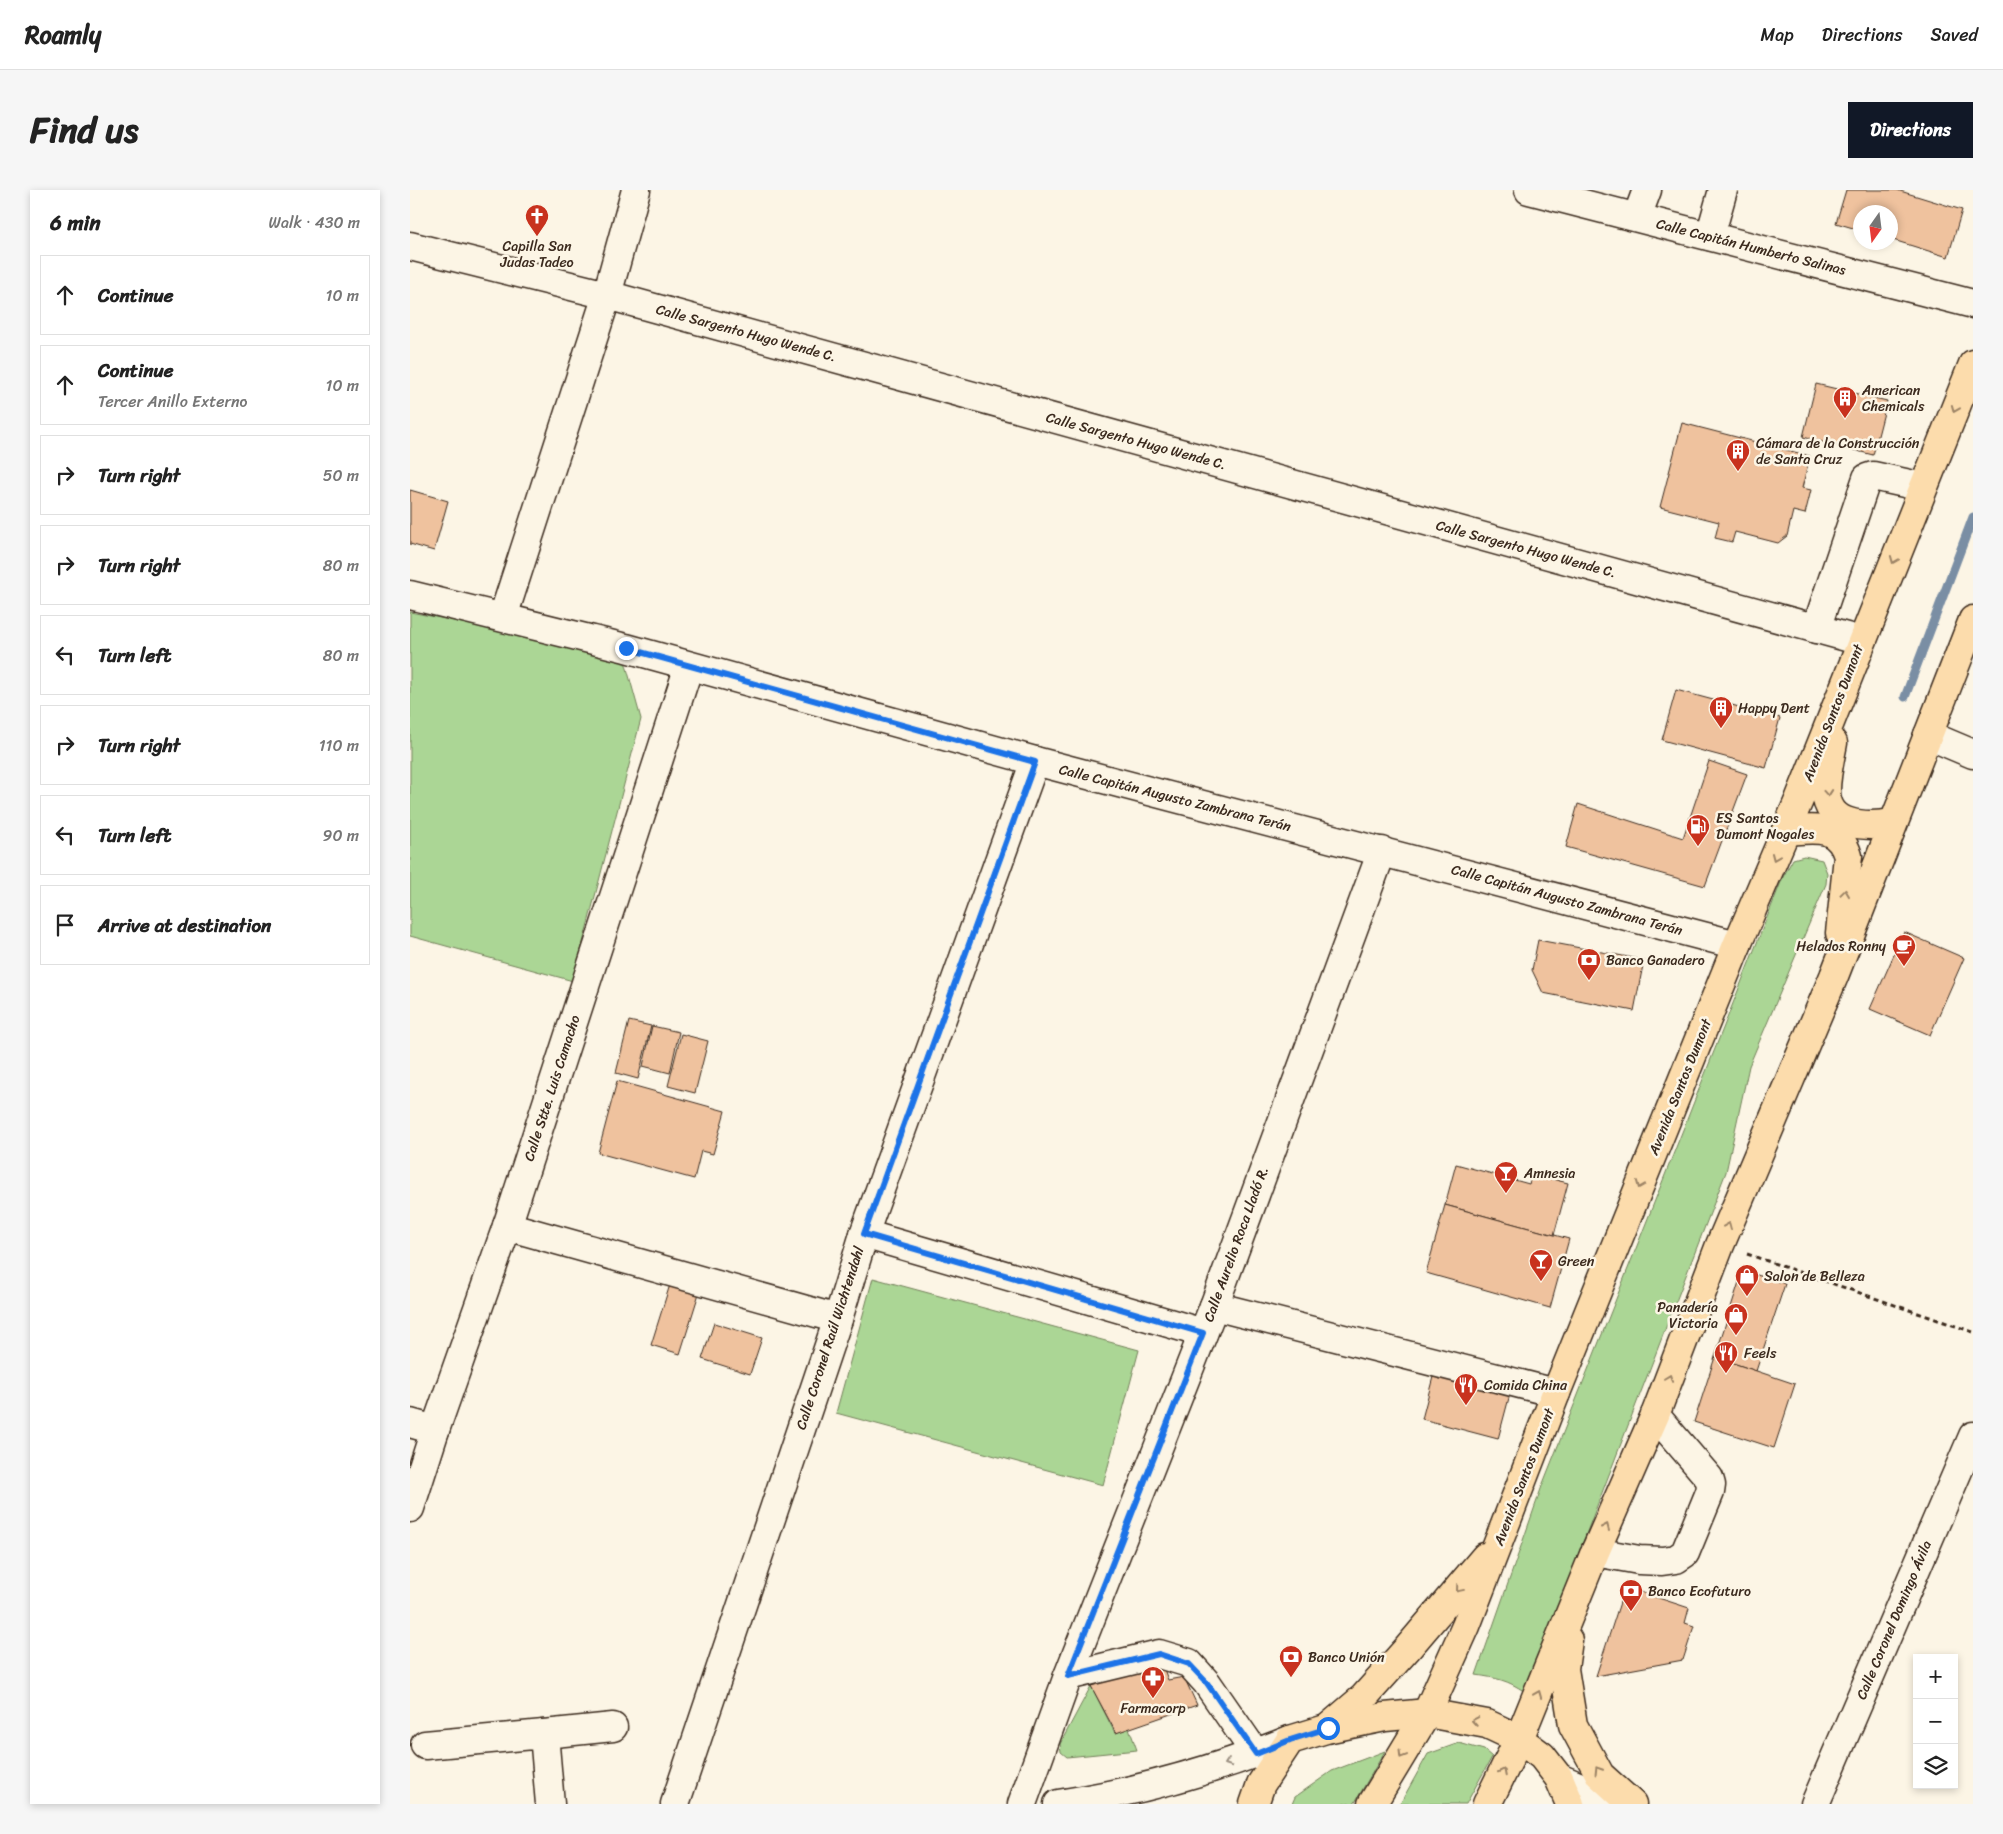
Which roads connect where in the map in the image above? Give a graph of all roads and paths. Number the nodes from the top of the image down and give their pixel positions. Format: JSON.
{"nodes":[{"id":1,"x":636,"y":190,"type":"edge"},
{"id":2,"x":1529,"y":190,"type":"edge"},
{"id":3,"x":1646,"y":190,"type":"edge"},
{"id":4,"x":1723,"y":190,"type":"edge"},
{"id":5,"x":1637,"y":218,"type":"junction"},
{"id":6,"x":1710,"y":236,"type":"junction"},
{"id":7,"x":410,"y":246,"type":"edge"},
{"id":8,"x":607,"y":295,"type":"junction"},
{"id":9,"x":1973,"y":304,"type":"edge"},
{"id":10,"x":1973,"y":364,"type":"edge"},
{"id":11,"x":1923,"y":487,"type":"junction"},
{"id":12,"x":410,"y":595,"type":"edge"},
{"id":13,"x":504,"y":618,"type":"junction"},
{"id":14,"x":1973,"y":620,"type":"edge"},
{"id":15,"x":1816,"y":629,"type":"junction"},
{"id":16,"x":1861,"y":640,"type":"junction"},
{"id":17,"x":689,"y":666,"type":"junction"},
{"id":18,"x":1841,"y":693,"type":"junction"},
{"id":19,"x":1928,"y":735,"type":"junction"},
{"id":20,"x":1973,"y":754,"type":"edge"},
{"id":21,"x":1035,"y":762,"type":"junction"},
{"id":22,"x":1893,"y":823,"type":"junction"},
{"id":23,"x":1786,"y":831,"type":"junction"},
{"id":24,"x":1382,"y":851,"type":"junction"},
{"id":25,"x":1737,"y":945,"type":"junction"},
{"id":26,"x":1834,"y":976,"type":"junction"},
{"id":27,"x":506,"y":1226,"type":"junction"},
{"id":28,"x":864,"y":1234,"type":"junction"},
{"id":29,"x":1720,"y":1245,"type":"junction"},
{"id":30,"x":1214,"y":1306,"type":"junction"},
{"id":31,"x":838,"y":1319,"type":"junction"},
{"id":32,"x":1973,"y":1332,"type":"edge"},
{"id":33,"x":1203,"y":1333,"type":"junction"},
{"id":34,"x":1556,"y":1393,"type":"junction"},
{"id":35,"x":1655,"y":1415,"type":"junction"},
{"id":36,"x":422,"y":1426,"type":"edge"},
{"id":37,"x":1973,"y":1436,"type":"edge"},
{"id":38,"x":410,"y":1508,"type":"edge"},
{"id":39,"x":1501,"y":1538,"type":"junction"},
{"id":40,"x":1595,"y":1552,"type":"junction"},
{"id":41,"x":1574,"y":1604,"type":"junction"},
{"id":42,"x":1068,"y":1676,"type":"junction"},
{"id":43,"x":1427,"y":1713,"type":"junction"},
{"id":44,"x":612,"y":1727,"type":"dead end"},
{"id":45,"x":1328,"y":1728,"type":"junction"},
{"id":46,"x":544,"y":1734,"type":"junction"},
{"id":47,"x":1519,"y":1739,"type":"junction"},
{"id":48,"x":1290,"y":1740,"type":"junction"},
{"id":49,"x":425,"y":1745,"type":"dead end"},
{"id":50,"x":1256,"y":1754,"type":"junction"},
{"id":51,"x":1559,"y":1778,"type":"junction"},
{"id":52,"x":550,"y":1804,"type":"edge"},
{"id":53,"x":675,"y":1804,"type":"edge"},
{"id":54,"x":1022,"y":1804,"type":"edge"},
{"id":55,"x":1058,"y":1804,"type":"edge"},
{"id":56,"x":1254,"y":1804,"type":"edge"},
{"id":57,"x":1372,"y":1804,"type":"edge"},
{"id":58,"x":1487,"y":1804,"type":"edge"},
{"id":59,"x":1570,"y":1804,"type":"edge"},
{"id":60,"x":1621,"y":1804,"type":"edge"},
{"id":61,"x":1632,"y":1804,"type":"edge"},
{"id":62,"x":1815,"y":1804,"type":"edge"}],
"edges":[{"from":1,"to":8,"type":"street"},
{"from":2,"to":5,"type":"street","name":"Calle Capitán Humberto Salinas"},
{"from":3,"to":5,"type":"street"},
{"from":4,"to":6,"type":"street"},
{"from":5,"to":6,"type":"street","name":"Calle Capitán Humberto Salinas"},
{"from":6,"to":9,"type":"street","name":"Calle Capitán Humberto Salinas"},
{"from":7,"to":8,"type":"street","name":"Calle Sargento Hugo Wende C."},
{"from":8,"to":13,"type":"street"},
{"from":8,"to":15,"type":"street","name":"Calle Sargento Hugo Wende C."},
{"from":10,"to":11,"type":"main road","name":"Avenida Santos Dumont","one_way":true},
{"from":11,"to":15,"type":"street"},
{"from":11,"to":16,"type":"main road","name":"Avenida Santos Dumont","one_way":true},
{"from":12,"to":13,"type":"street","name":"Calle Capitán Augusto Zambrana Terán"},
{"from":13,"to":17,"type":"street","name":"Calle Capitán Augusto Zambrana Terán"},
{"from":14,"to":19,"type":"main road"},
{"from":15,"to":16,"type":"street","name":"Calle Sargento Hugo Wende C."},
{"from":16,"to":18,"type":"main road","name":"Avenida Santos Dumont"},
{"from":17,"to":21,"type":"street","name":"Calle Capitán Augusto Zambrana Terán"},
{"from":17,"to":27,"type":"street","name":"Calle Stte. Luis Camacho"},
{"from":18,"to":22,"type":"main road","one_way":true},
{"from":18,"to":23,"type":"main road","name":"Avenida Santos Dumont"},
{"from":19,"to":20,"type":"street"},
{"from":19,"to":22,"type":"main road"},
{"from":21,"to":24,"type":"street","name":"Calle Capitán Augusto Zambrana Terán"},
{"from":21,"to":28,"type":"street","name":"Calle Coronel Raúl Wichtendahl"},
{"from":22,"to":26,"type":"main road"},
{"from":23,"to":25,"type":"main road","name":"Avenida Santos Dumont","one_way":true},
{"from":26,"to":23,"type":"main road","one_way":true},
{"from":24,"to":25,"type":"street","name":"Calle Capitán Augusto Zambrana Terán"},
{"from":24,"to":30,"type":"street","name":"Calle Aurelio Roca Lladó R."},
{"from":25,"to":34,"type":"main road","name":"Avenida Santos Dumont","one_way":true},
{"from":29,"to":26,"type":"main road","one_way":true},
{"from":27,"to":31,"type":"street"},
{"from":27,"to":36,"type":"street","name":"Calle Stte. Luis Camacho"},
{"from":28,"to":31,"type":"street","name":"Calle Coronel Raúl Wichtendahl"},
{"from":28,"to":33,"type":"street"},
{"from":29,"to":32,"type":"path"},
{"from":35,"to":29,"type":"main road","one_way":true},
{"from":30,"to":33,"type":"street","name":"Calle Aurelio Roca Lladó R."},
{"from":30,"to":34,"type":"street"},
{"from":31,"to":53,"type":"street","name":"Calle Coronel Raúl Wichtendahl"},
{"from":33,"to":42,"type":"street","name":"Calle Aurelio Roca Lladó R."},
{"from":34,"to":39,"type":"main road","name":"Avenida Santos Dumont"},
{"from":40,"to":35,"type":"main road","one_way":true},
{"from":35,"to":40,"type":"street"},
{"from":36,"to":38,"type":"street","name":"Calle Stte. Luis Camacho"},
{"from":37,"to":62,"type":"street","name":"Calle Coronel Domingo Ávila"},
{"from":39,"to":43,"type":"main road","name":"Avenida Santos Dumont"},
{"from":39,"to":45,"type":"main road","one_way":true},
{"from":40,"to":41,"type":"main road"},
{"from":47,"to":41,"type":"main road","one_way":true},
{"from":61,"to":41,"type":"main road","one_way":true},
{"from":42,"to":50,"type":"street"},
{"from":42,"to":54,"type":"street","name":"Calle Aurelio Roca Lladó R."},
{"from":43,"to":45,"type":"main road"},
{"from":47,"to":43,"type":"main road","one_way":true},
{"from":43,"to":57,"type":"main road","name":"Avenida Santos Dumont","one_way":true},
{"from":44,"to":46,"type":"street"},
{"from":45,"to":48,"type":"main road"},
{"from":46,"to":49,"type":"street"},
{"from":46,"to":52,"type":"street"},
{"from":47,"to":51,"type":"main road"},
{"from":58,"to":47,"type":"main road","one_way":true},
{"from":48,"to":50,"type":"street"},
{"from":48,"to":56,"type":"main road"},
{"from":50,"to":55,"type":"street","one_way":true},
{"from":51,"to":59,"type":"main road"},
{"from":51,"to":60,"type":"street"}]}
